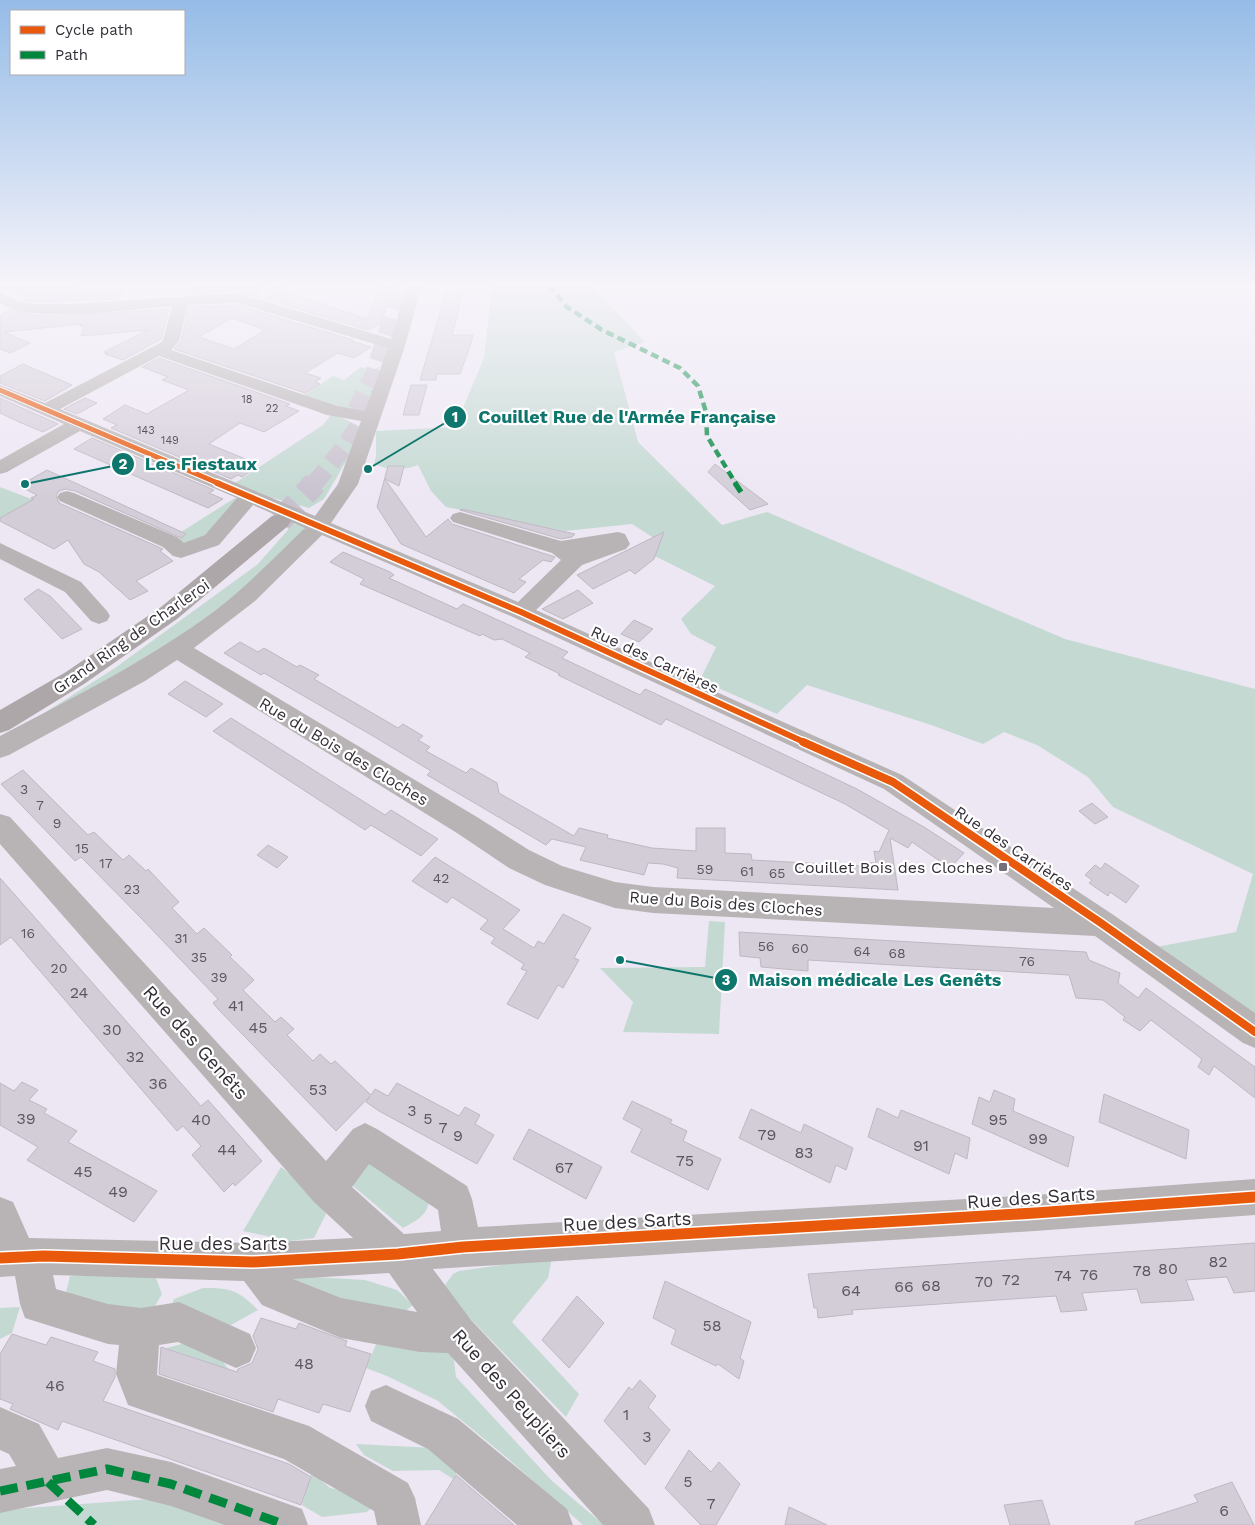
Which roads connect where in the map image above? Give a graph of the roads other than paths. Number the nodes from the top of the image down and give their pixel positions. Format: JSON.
{"nodes":[{"id":1,"x":149,"y":356,"type":"edge"},
{"id":2,"x":174,"y":356,"type":"edge"},
{"id":3,"x":393,"y":356,"type":"edge"},
{"id":4,"x":0,"y":390,"type":"edge"},
{"id":5,"x":45,"y":410,"type":"junction"},
{"id":6,"x":372,"y":418,"type":"junction"},
{"id":7,"x":78,"y":424,"type":"junction"},
{"id":8,"x":0,"y":468,"type":"edge"},
{"id":9,"x":67,"y":497,"type":"dead end"},
{"id":10,"x":263,"y":511,"type":"junction"},
{"id":11,"x":460,"y":518,"type":"dead end"},
{"id":12,"x":318,"y":527,"type":"junction"},
{"id":13,"x":0,"y":550,"type":"edge"},
{"id":14,"x":521,"y":612,"type":"junction"},
{"id":15,"x":99,"y":616,"type":"dead end"},
{"id":16,"x":177,"y":648,"type":"junction"},
{"id":17,"x":0,"y":703,"type":"edge"},
{"id":18,"x":0,"y":723,"type":"edge"},
{"id":19,"x":0,"y":748,"type":"edge"},
{"id":20,"x":0,"y":825,"type":"edge"},
{"id":21,"x":1100,"y":923,"type":"junction"},
{"id":22,"x":1255,"y":1032,"type":"edge"},
{"id":23,"x":327,"y":1189,"type":"junction"},
{"id":24,"x":1255,"y":1197,"type":"edge"},
{"id":25,"x":0,"y":1215,"type":"edge"},
{"id":26,"x":463,"y":1247,"type":"junction"},
{"id":27,"x":398,"y":1254,"type":"junction"},
{"id":28,"x":16,"y":1257,"type":"edge"},
{"id":29,"x":253,"y":1262,"type":"junction"},
{"id":30,"x":141,"y":1328,"type":"junction"},
{"id":31,"x":457,"y":1334,"type":"junction"},
{"id":32,"x":236,"y":1348,"type":"dead end"},
{"id":33,"x":386,"y":1406,"type":"dead end"},
{"id":34,"x":0,"y":1428,"type":"edge"},
{"id":35,"x":48,"y":1482,"type":"junction"},
{"id":36,"x":0,"y":1491,"type":"edge"},
{"id":37,"x":286,"y":1525,"type":"edge"},
{"id":38,"x":399,"y":1525,"type":"edge"},
{"id":39,"x":550,"y":1525,"type":"edge"},
{"id":40,"x":633,"y":1525,"type":"edge"}],
"edges":[{"from":1,"to":5,"type":"street"},
{"from":2,"to":6,"type":"street"},
{"from":3,"to":6,"type":"street"},
{"from":4,"to":5,"type":"street","name":"Rue des Carrières"},
{"from":5,"to":7,"type":"street","name":"Rue des Carrières"},
{"from":6,"to":12,"type":"street"},
{"from":7,"to":8,"type":"street"},
{"from":7,"to":10,"type":"street","name":"Rue des Carrières"},
{"from":9,"to":10,"type":"street"},
{"from":10,"to":12,"type":"street","name":"Rue des Carrières"},
{"from":10,"to":17,"type":"highway","name":"Grand Ring de Charleroi"},
{"from":10,"to":18,"type":"highway","name":"Grand Ring de Charleroi"},
{"from":11,"to":14,"type":"street"},
{"from":12,"to":14,"type":"street","name":"Rue des Carrières"},
{"from":12,"to":16,"type":"street"},
{"from":13,"to":15,"type":"street"},
{"from":14,"to":21,"type":"street","name":"Rue des Carrières"},
{"from":16,"to":19,"type":"street"},
{"from":16,"to":21,"type":"street","name":"Rue du Bois des Cloches"},
{"from":20,"to":23,"type":"street","name":"Rue des Genêts"},
{"from":21,"to":22,"type":"street","name":"Rue des Carrières"},
{"from":23,"to":26,"type":"street"},
{"from":23,"to":27,"type":"street","name":"Rue des Genêts"},
{"from":24,"to":26,"type":"street","name":"Rue des Sarts"},
{"from":25,"to":28,"type":"street"},
{"from":26,"to":27,"type":"street","name":"Rue des Sarts"},
{"from":27,"to":29,"type":"street","name":"Rue des Sarts"},
{"from":27,"to":31,"type":"street","name":"Rue des Peupliers"},
{"from":28,"to":29,"type":"street","name":"Rue des Sarts"},
{"from":28,"to":30,"type":"street"},
{"from":29,"to":31,"type":"street"},
{"from":30,"to":32,"type":"street"},
{"from":30,"to":38,"type":"street"},
{"from":31,"to":40,"type":"street","name":"Rue des Peupliers"},
{"from":33,"to":39,"type":"street"},
{"from":34,"to":35,"type":"street"},
{"from":35,"to":36,"type":"street"},
{"from":35,"to":37,"type":"street"}]}
